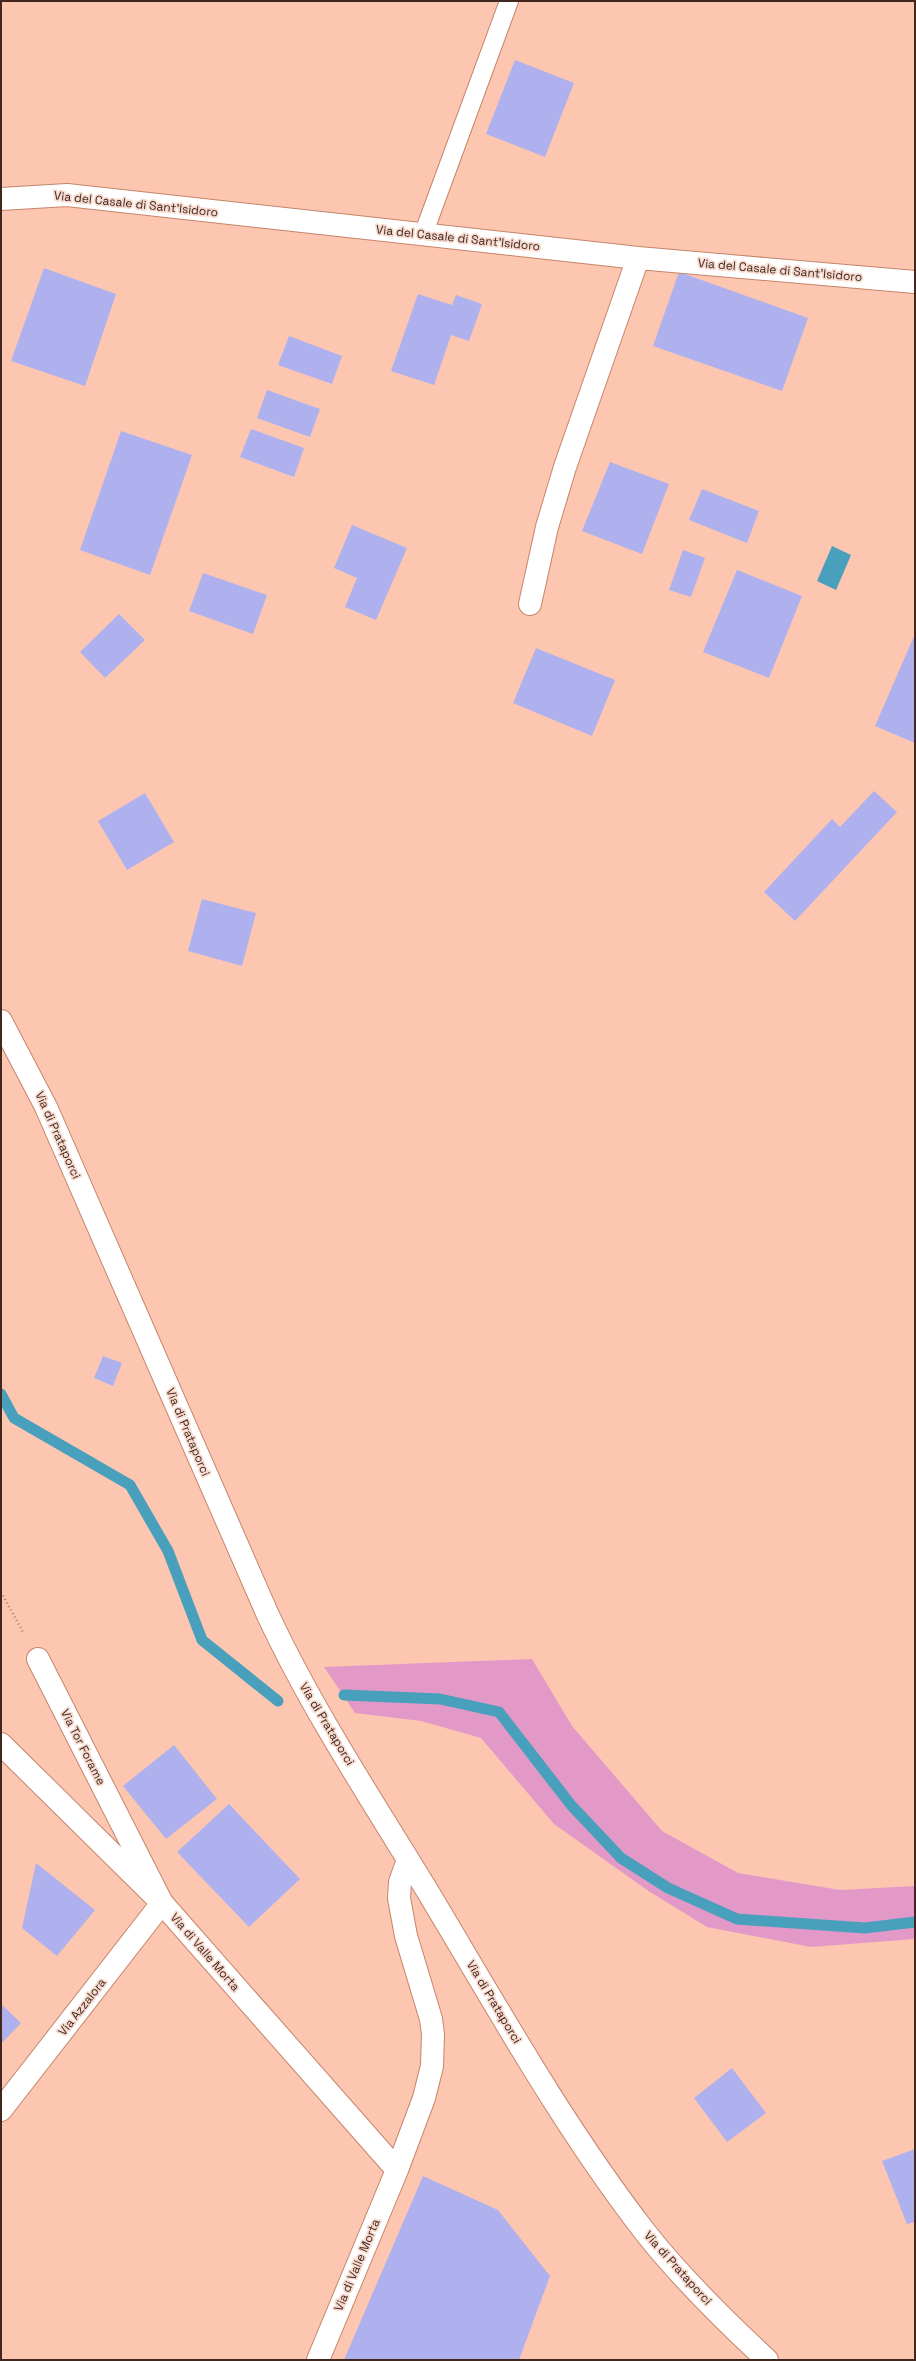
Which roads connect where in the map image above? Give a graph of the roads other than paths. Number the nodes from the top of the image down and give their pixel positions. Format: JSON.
{"nodes":[{"id":1,"x":509,"y":1,"type":"edge"},
{"id":2,"x":1,"y":199,"type":"edge"},
{"id":3,"x":423,"y":235,"type":"junction"},
{"id":4,"x":638,"y":258,"type":"junction"},
{"id":5,"x":915,"y":282,"type":"edge"},
{"id":6,"x":530,"y":604,"type":"dead end"},
{"id":7,"x":1,"y":1021,"type":"edge"},
{"id":8,"x":38,"y":1659,"type":"road end"},
{"id":9,"x":1,"y":1744,"type":"edge"},
{"id":10,"x":408,"y":1860,"type":"junction"},
{"id":11,"x":162,"y":1903,"type":"junction"},
{"id":12,"x":1,"y":2110,"type":"edge"},
{"id":13,"x":397,"y":2170,"type":"junction"},
{"id":14,"x":318,"y":2360,"type":"edge"},
{"id":15,"x":767,"y":2360,"type":"edge"}],
"edges":[{"from":1,"to":3,"type":"lane"},
{"from":2,"to":3,"type":"street","name":"Via del Casale di Sant'Isidoro"},
{"from":3,"to":4,"type":"street","name":"Via del Casale di Sant'Isidoro"},
{"from":4,"to":5,"type":"street","name":"Via del Casale di Sant'Isidoro"},
{"from":4,"to":6,"type":"street"},
{"from":7,"to":10,"type":"street","name":"Via di Prataporci"},
{"from":8,"to":11,"type":"street","name":"Via Tor Forame"},
{"from":9,"to":11,"type":"street","name":"Via di Valle Morta"},
{"from":10,"to":13,"type":"street","name":"Via di Valle Morta"},
{"from":10,"to":15,"type":"street","name":"Via di Prataporci"},
{"from":11,"to":12,"type":"street","name":"Via Azzalora"},
{"from":11,"to":13,"type":"street","name":"Via di Valle Morta"},
{"from":13,"to":14,"type":"street","name":"Via di Valle Morta"}]}
